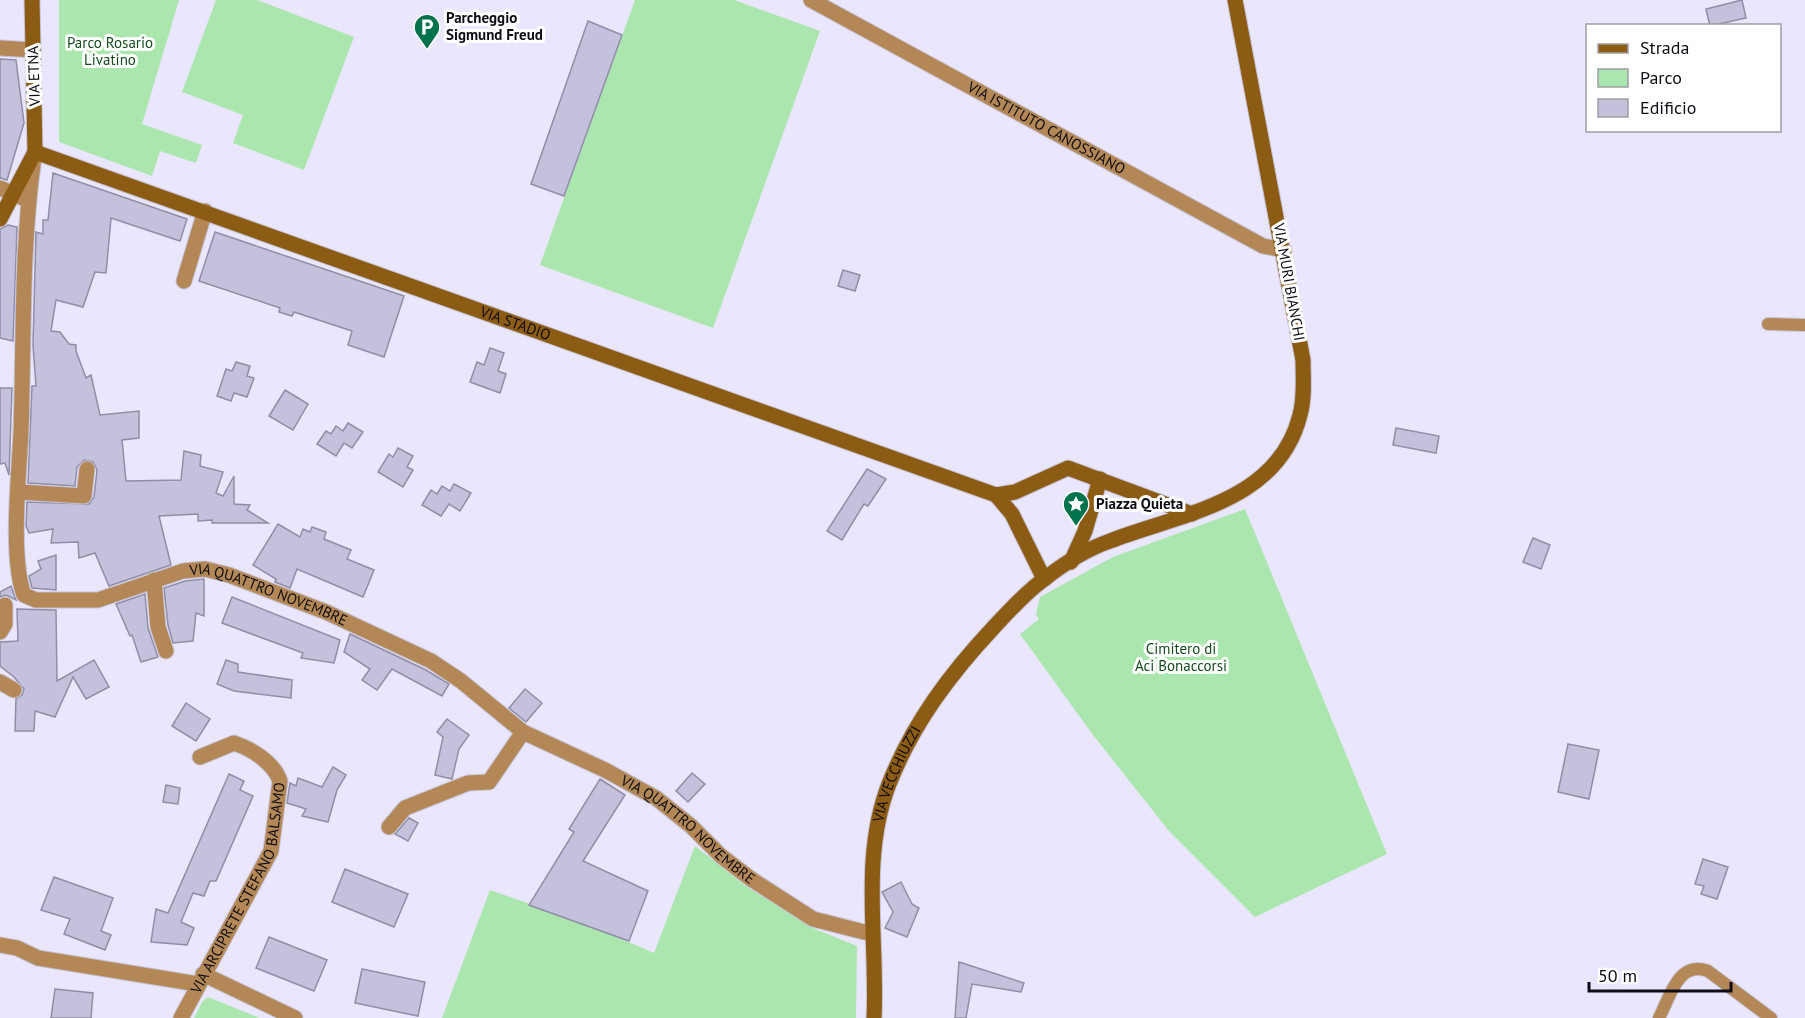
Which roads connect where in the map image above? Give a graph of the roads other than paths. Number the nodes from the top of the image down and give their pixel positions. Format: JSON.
{"nodes":[{"id":1,"x":33,"y":0,"type":"edge"},
{"id":2,"x":811,"y":0,"type":"edge"},
{"id":3,"x":1235,"y":0,"type":"edge"},
{"id":4,"x":830,"y":5,"type":"edge"},
{"id":5,"x":0,"y":48,"type":"edge"},
{"id":6,"x":33,"y":50,"type":"junction"},
{"id":7,"x":35,"y":152,"type":"junction"},
{"id":8,"x":6,"y":191,"type":"edge"},
{"id":9,"x":29,"y":200,"type":"junction"},
{"id":10,"x":205,"y":211,"type":"junction"},
{"id":11,"x":0,"y":219,"type":"edge"},
{"id":12,"x":1284,"y":250,"type":"junction"},
{"id":13,"x":184,"y":282,"type":"dead end"},
{"id":14,"x":1768,"y":324,"type":"dead end"},
{"id":15,"x":1805,"y":325,"type":"edge"},
{"id":16,"x":87,"y":469,"type":"dead end"},
{"id":17,"x":1100,"y":479,"type":"junction"},
{"id":18,"x":19,"y":492,"type":"junction"},
{"id":19,"x":996,"y":495,"type":"junction"},
{"id":20,"x":1192,"y":514,"type":"junction"},
{"id":21,"x":1071,"y":562,"type":"junction"},
{"id":22,"x":1044,"y":579,"type":"junction"},
{"id":23,"x":154,"y":580,"type":"junction"},
{"id":24,"x":24,"y":595,"type":"junction"},
{"id":25,"x":2,"y":605,"type":"edge"},
{"id":26,"x":0,"y":632,"type":"edge"},
{"id":27,"x":166,"y":651,"type":"dead end"},
{"id":28,"x":0,"y":682,"type":"edge"},
{"id":29,"x":14,"y":690,"type":"dead end"},
{"id":30,"x":522,"y":732,"type":"junction"},
{"id":31,"x":200,"y":758,"type":"dead end"},
{"id":32,"x":389,"y":827,"type":"dead end"},
{"id":33,"x":872,"y":934,"type":"junction"},
{"id":34,"x":0,"y":945,"type":"edge"},
{"id":35,"x":201,"y":979,"type":"junction"},
{"id":36,"x":181,"y":1018,"type":"edge"},
{"id":37,"x":295,"y":1018,"type":"edge"},
{"id":38,"x":874,"y":1018,"type":"edge"},
{"id":39,"x":1659,"y":1018,"type":"edge"},
{"id":40,"x":1771,"y":1018,"type":"edge"}],
"edges":[{"from":1,"to":6,"type":"street","name":"VIA ETNA"},
{"from":2,"to":4,"type":"street","name":"VIA ISTITUTO CANOSSIANO"},
{"from":3,"to":12,"type":"street","name":"VIA MURI BIANCHI"},
{"from":4,"to":12,"type":"street","name":"VIA ISTITUTO CANOSSIANO"},
{"from":5,"to":6,"type":"street"},
{"from":6,"to":7,"type":"street","name":"VIA ETNA"},
{"from":7,"to":8,"type":"street"},
{"from":7,"to":9,"type":"street"},
{"from":7,"to":10,"type":"street","name":"VIA STADIO"},
{"from":8,"to":9,"type":"street"},
{"from":8,"to":11,"type":"street"},
{"from":9,"to":18,"type":"street"},
{"from":10,"to":13,"type":"street"},
{"from":10,"to":19,"type":"street","name":"VIA STADIO"},
{"from":12,"to":20,"type":"street","name":"VIA MURI BIANCHI"},
{"from":14,"to":15,"type":"lane"},
{"from":16,"to":18,"type":"street"},
{"from":17,"to":19,"type":"street"},
{"from":17,"to":20,"type":"street"},
{"from":17,"to":21,"type":"street"},
{"from":18,"to":24,"type":"street"},
{"from":19,"to":22,"type":"street"},
{"from":20,"to":21,"type":"street","name":"VIA MURI BIANCHI"},
{"from":21,"to":22,"type":"street","name":"VIA VECCHIUZZI"},
{"from":22,"to":33,"type":"street","name":"VIA VECCHIUZZI"},
{"from":23,"to":24,"type":"street","name":"VIA QUATTRO NOVEMBRE"},
{"from":23,"to":27,"type":"street"},
{"from":23,"to":30,"type":"street","name":"VIA QUATTRO NOVEMBRE"},
{"from":24,"to":25,"type":"street"},
{"from":25,"to":26,"type":"street"},
{"from":28,"to":29,"type":"street"},
{"from":30,"to":32,"type":"street"},
{"from":30,"to":33,"type":"street","name":"VIA QUATTRO NOVEMBRE"},
{"from":31,"to":35,"type":"street","name":"VIA ARCIPRETE STEFANO BALSAMO"},
{"from":33,"to":38,"type":"street","name":"VIA VECCHIUZZI"},
{"from":34,"to":35,"type":"street"},
{"from":35,"to":36,"type":"street","name":"VIA ARCIPRETE STEFANO BALSAMO"},
{"from":35,"to":37,"type":"street"},
{"from":39,"to":40,"type":"lane"}]}
